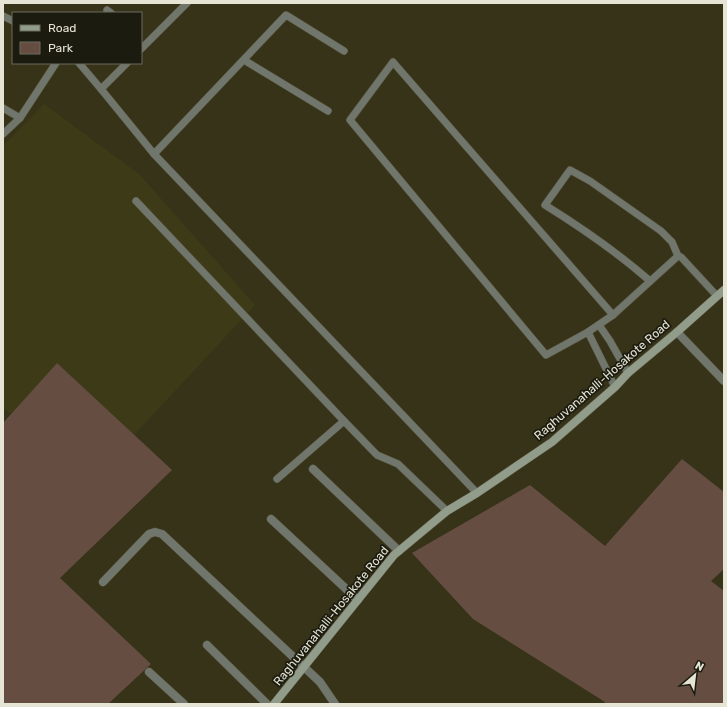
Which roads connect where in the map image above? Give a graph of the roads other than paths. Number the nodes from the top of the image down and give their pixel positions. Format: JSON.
{"nodes":[{"id":1,"x":187,"y":3,"type":"edge"},
{"id":2,"x":3,"y":16,"type":"edge"},
{"id":3,"x":12,"y":20,"type":"edge"},
{"id":4,"x":142,"y":46,"type":"edge"},
{"id":5,"x":344,"y":51,"type":"dead end"},
{"id":6,"x":244,"y":60,"type":"junction"},
{"id":7,"x":55,"y":64,"type":"edge"},
{"id":8,"x":79,"y":64,"type":"edge"},
{"id":9,"x":126,"y":64,"type":"edge"},
{"id":10,"x":102,"y":89,"type":"junction"},
{"id":11,"x":3,"y":108,"type":"edge"},
{"id":12,"x":328,"y":111,"type":"dead end"},
{"id":13,"x":20,"y":118,"type":"junction"},
{"id":14,"x":3,"y":134,"type":"edge"},
{"id":15,"x":154,"y":154,"type":"junction"},
{"id":16,"x":136,"y":201,"type":"dead end"},
{"id":17,"x":678,"y":256,"type":"junction"},
{"id":18,"x":650,"y":281,"type":"junction"},
{"id":19,"x":724,"y":290,"type":"edge"},
{"id":20,"x":717,"y":296,"type":"junction"},
{"id":21,"x":613,"y":316,"type":"junction"},
{"id":22,"x":599,"y":325,"type":"junction"},
{"id":23,"x":588,"y":332,"type":"junction"},
{"id":24,"x":677,"y":332,"type":"junction"},
{"id":25,"x":628,"y":373,"type":"junction"},
{"id":26,"x":724,"y":382,"type":"edge"},
{"id":27,"x":615,"y":387,"type":"junction"},
{"id":28,"x":344,"y":421,"type":"junction"},
{"id":29,"x":313,"y":469,"type":"dead end"},
{"id":30,"x":277,"y":479,"type":"dead end"},
{"id":31,"x":477,"y":493,"type":"junction"},
{"id":32,"x":447,"y":511,"type":"junction"},
{"id":33,"x":271,"y":519,"type":"dead end"},
{"id":34,"x":399,"y":551,"type":"junction"},
{"id":35,"x":103,"y":582,"type":"dead end"},
{"id":36,"x":358,"y":600,"type":"junction"},
{"id":37,"x":207,"y":645,"type":"dead end"},
{"id":38,"x":304,"y":667,"type":"junction"},
{"id":39,"x":149,"y":672,"type":"dead end"},
{"id":40,"x":184,"y":704,"type":"edge"},
{"id":41,"x":267,"y":704,"type":"edge"},
{"id":42,"x":274,"y":704,"type":"edge"},
{"id":43,"x":335,"y":704,"type":"edge"}],
"edges":[{"from":1,"to":4,"type":"lane"},
{"from":2,"to":3,"type":"lane"},
{"from":5,"to":6,"type":"lane"},
{"from":6,"to":12,"type":"lane"},
{"from":6,"to":15,"type":"lane"},
{"from":7,"to":13,"type":"lane"},
{"from":8,"to":10,"type":"lane"},
{"from":9,"to":10,"type":"lane"},
{"from":10,"to":15,"type":"lane"},
{"from":11,"to":13,"type":"lane"},
{"from":13,"to":14,"type":"lane"},
{"from":15,"to":31,"type":"lane"},
{"from":16,"to":28,"type":"lane"},
{"from":17,"to":18,"type":"lane"},
{"from":17,"to":18,"type":"lane"},
{"from":17,"to":20,"type":"lane"},
{"from":18,"to":21,"type":"lane"},
{"from":19,"to":20,"type":"main road","name":"Raghuvanahalli-Hosakote Road"},
{"from":20,"to":24,"type":"main road","name":"Raghuvanahalli-Hosakote Road"},
{"from":21,"to":22,"type":"lane"},
{"from":21,"to":23,"type":"lane"},
{"from":22,"to":23,"type":"lane"},
{"from":22,"to":25,"type":"lane"},
{"from":23,"to":27,"type":"lane"},
{"from":24,"to":25,"type":"main road","name":"Raghuvanahalli-Hosakote Road"},
{"from":24,"to":26,"type":"street"},
{"from":25,"to":27,"type":"main road","name":"Raghuvanahalli-Hosakote Road"},
{"from":27,"to":31,"type":"main road","name":"Raghuvanahalli-Hosakote Road"},
{"from":28,"to":30,"type":"lane"},
{"from":28,"to":32,"type":"lane"},
{"from":29,"to":34,"type":"street"},
{"from":31,"to":32,"type":"main road","name":"Raghuvanahalli-Hosakote Road"},
{"from":32,"to":34,"type":"main road","name":"Raghuvanahalli-Hosakote Road"},
{"from":33,"to":36,"type":"street"},
{"from":34,"to":36,"type":"main road","name":"Raghuvanahalli-Hosakote Road"},
{"from":35,"to":38,"type":"street"},
{"from":36,"to":38,"type":"main road","name":"Raghuvanahalli-Hosakote Road"},
{"from":37,"to":41,"type":"street"},
{"from":38,"to":42,"type":"main road","name":"Raghuvanahalli-Hosakote Road"},
{"from":38,"to":43,"type":"street"},
{"from":39,"to":40,"type":"street"}]}
